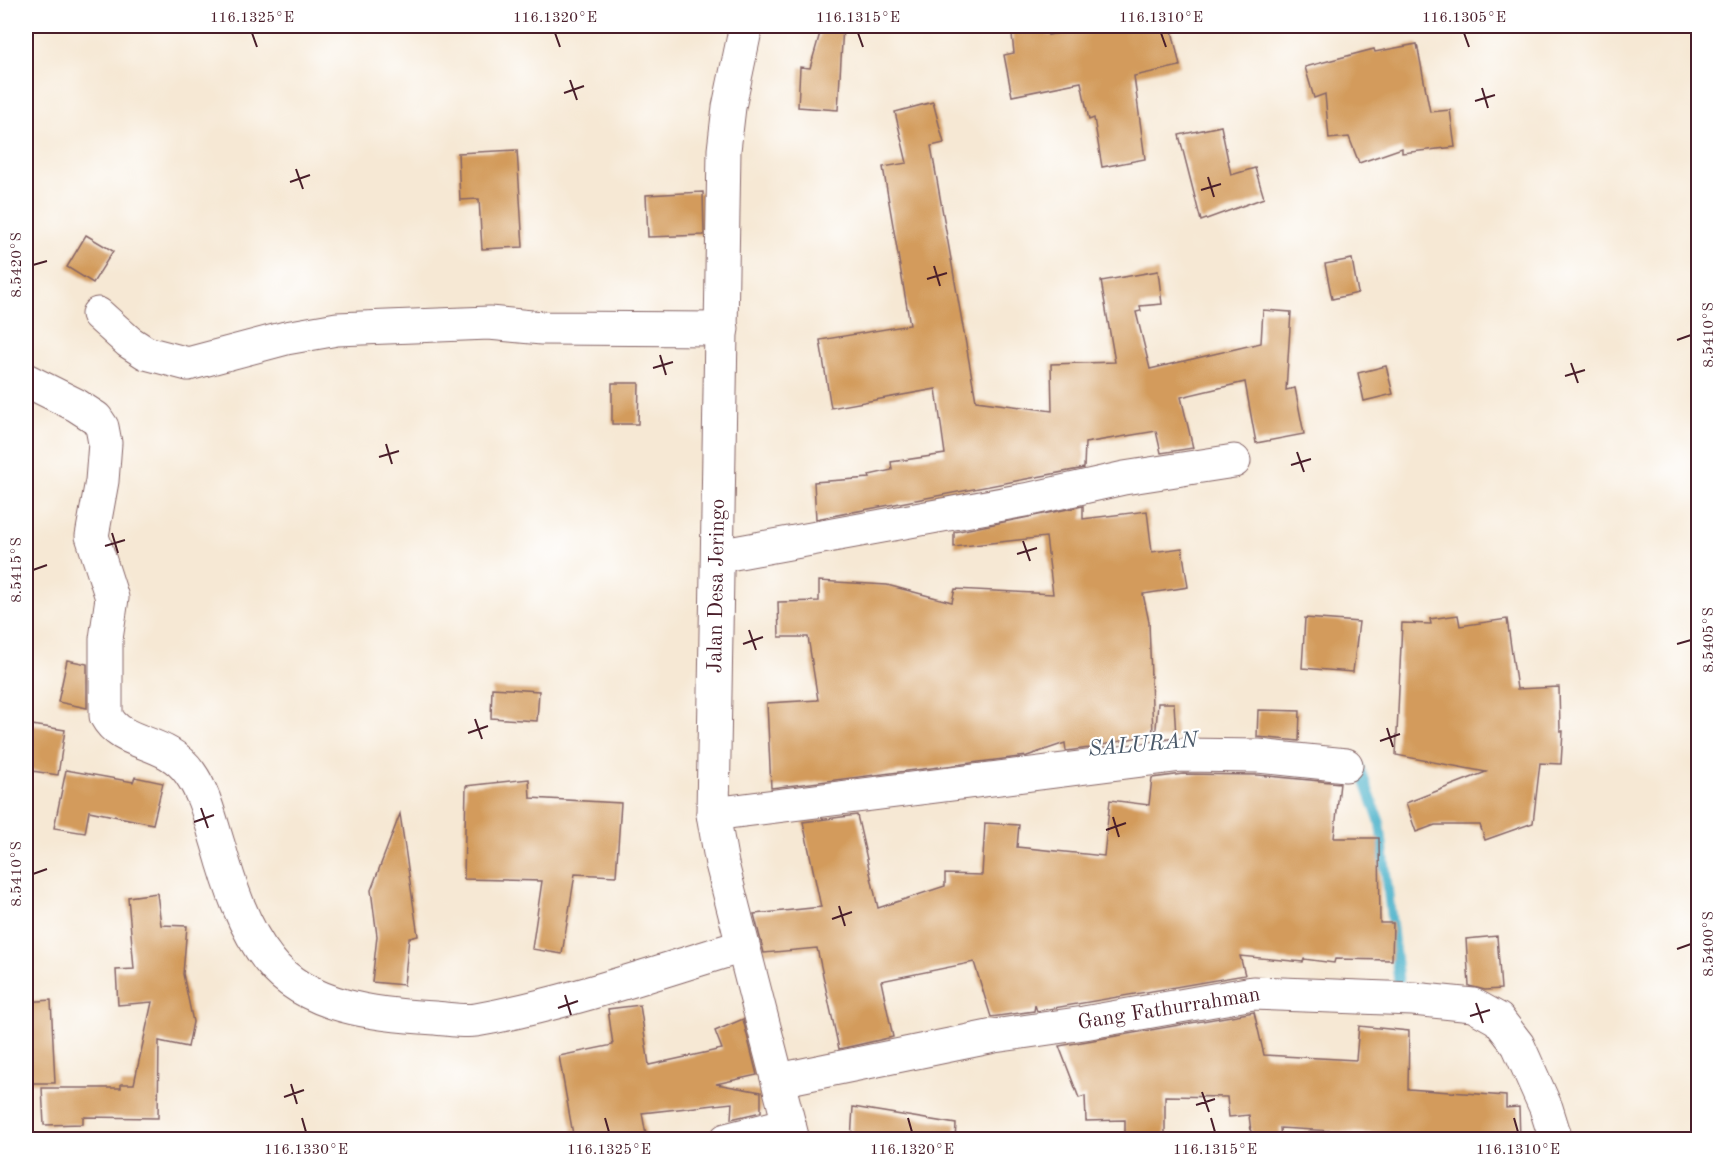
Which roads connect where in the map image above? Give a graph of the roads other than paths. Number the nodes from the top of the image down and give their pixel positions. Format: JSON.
{"nodes":[{"id":1,"x":746,"y":26,"type":"edge"},
{"id":2,"x":98,"y":314,"type":"dead end"},
{"id":3,"x":722,"y":329,"type":"junction"},
{"id":4,"x":26,"y":380,"type":"edge"},
{"id":5,"x":1234,"y":461,"type":"dead end"},
{"id":6,"x":718,"y":556,"type":"junction"},
{"id":7,"x":1346,"y":765,"type":"dead end"},
{"id":8,"x":713,"y":814,"type":"junction"},
{"id":9,"x":743,"y":946,"type":"junction"},
{"id":10,"x":779,"y":1080,"type":"junction"},
{"id":11,"x":791,"y":1132,"type":"edge"},
{"id":12,"x":726,"y":1140,"type":"edge"},
{"id":13,"x":1556,"y":1140,"type":"edge"}],
"edges":[{"from":1,"to":3,"type":"street","name":"Jalan Desa Jeringo"},
{"from":2,"to":3,"type":"street"},
{"from":3,"to":6,"type":"street","name":"Jalan Desa Jeringo"},
{"from":4,"to":9,"type":"street"},
{"from":5,"to":6,"type":"street"},
{"from":6,"to":8,"type":"street","name":"Jalan Desa Jeringo"},
{"from":7,"to":8,"type":"street"},
{"from":8,"to":9,"type":"street","name":"Jalan Desa Jeringo"},
{"from":9,"to":10,"type":"street","name":"Jalan Desa Jeringo"},
{"from":10,"to":11,"type":"street","name":"Jalan Desa Jeringo"},
{"from":10,"to":13,"type":"street","name":"Gang Fathurrahman"},
{"from":11,"to":12,"type":"street"}]}
